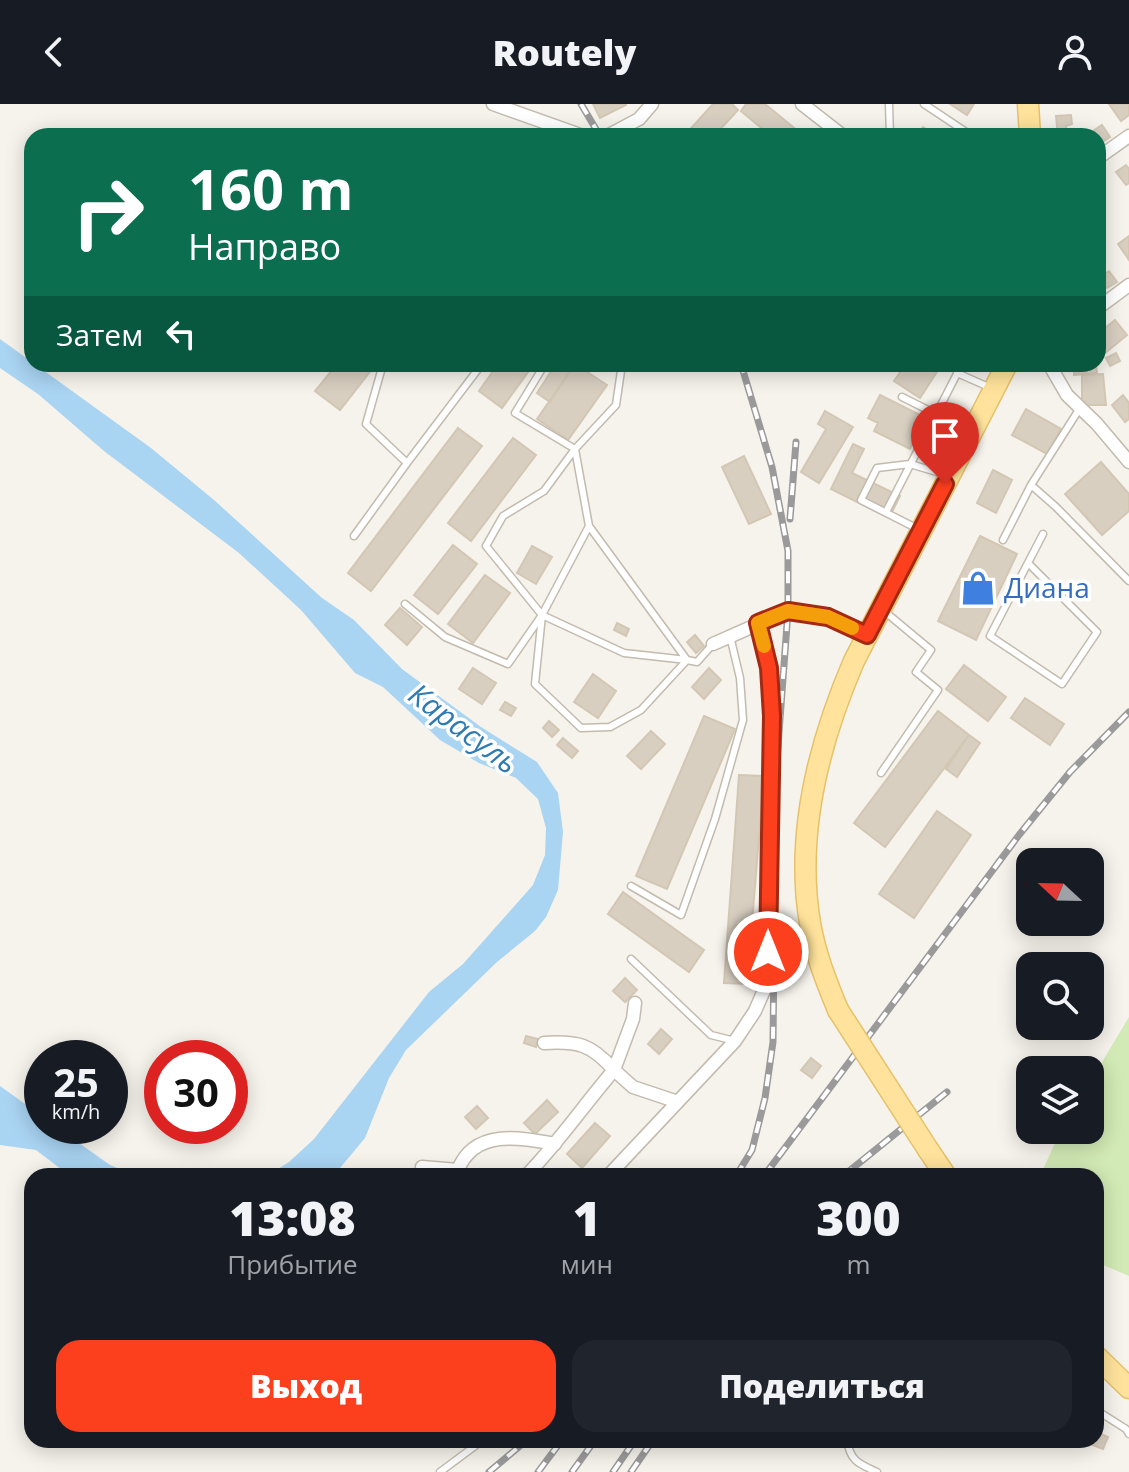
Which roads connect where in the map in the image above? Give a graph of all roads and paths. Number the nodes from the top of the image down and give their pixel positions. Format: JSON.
{"nodes":[{"id":1,"x":493,"y":104,"type":"edge"},
{"id":2,"x":652,"y":104,"type":"edge"},
{"id":3,"x":802,"y":104,"type":"edge"},
{"id":4,"x":889,"y":104,"type":"edge"},
{"id":5,"x":924,"y":104,"type":"edge"},
{"id":6,"x":1028,"y":104,"type":"edge"},
{"id":7,"x":560,"y":128,"type":"edge"},
{"id":8,"x":622,"y":128,"type":"edge"},
{"id":9,"x":833,"y":128,"type":"edge"},
{"id":10,"x":890,"y":128,"type":"edge"},
{"id":11,"x":960,"y":128,"type":"edge"},
{"id":12,"x":1030,"y":128,"type":"edge"},
{"id":13,"x":1129,"y":136,"type":"edge"},
{"id":14,"x":1106,"y":152,"type":"edge"},
{"id":15,"x":1129,"y":285,"type":"edge"},
{"id":16,"x":1106,"y":302,"type":"edge"},
{"id":17,"x":381,"y":372,"type":"edge"},
{"id":18,"x":476,"y":372,"type":"edge"},
{"id":19,"x":540,"y":372,"type":"edge"},
{"id":20,"x":621,"y":372,"type":"edge"},
{"id":21,"x":1003,"y":372,"type":"edge"},
{"id":22,"x":1054,"y":372,"type":"edge"},
{"id":23,"x":957,"y":373,"type":"joint"},
{"id":24,"x":994,"y":390,"type":"junction"},
{"id":25,"x":902,"y":397,"type":"dead end"},
{"id":26,"x":1080,"y":408,"type":"junction"},
{"id":27,"x":936,"y":414,"type":"junction"},
{"id":28,"x":1124,"y":445,"type":"edge"},
{"id":29,"x":575,"y":449,"type":"junction"},
{"id":30,"x":957,"y":461,"type":"junction"},
{"id":31,"x":1129,"y":462,"type":"edge"},
{"id":32,"x":407,"y":463,"type":"junction"},
{"id":33,"x":910,"y":464,"type":"junction"},
{"id":34,"x":1031,"y":485,"type":"junction"},
{"id":35,"x":886,"y":512,"type":"junction"},
{"id":36,"x":589,"y":526,"type":"junction"},
{"id":37,"x":921,"y":530,"type":"junction"},
{"id":38,"x":1043,"y":534,"type":"dead end"},
{"id":39,"x":354,"y":536,"type":"dead end"},
{"id":40,"x":1003,"y":540,"type":"dead end"},
{"id":41,"x":1028,"y":563,"type":"junction"},
{"id":42,"x":1129,"y":581,"type":"edge"},
{"id":43,"x":405,"y":604,"type":"dead end"},
{"id":44,"x":881,"y":608,"type":"junction"},
{"id":45,"x":542,"y":615,"type":"junction"},
{"id":46,"x":758,"y":623,"type":"junction"},
{"id":47,"x":867,"y":635,"type":"junction"},
{"id":48,"x":730,"y":636,"type":"junction"},
{"id":49,"x":713,"y":644,"type":"joint"},
{"id":50,"x":687,"y":660,"type":"junction"},
{"id":51,"x":881,"y":773,"type":"dead end"},
{"id":52,"x":631,"y":886,"type":"dead end"},
{"id":53,"x":631,"y":959,"type":"dead end"},
{"id":54,"x":635,"y":1003,"type":"dead end"},
{"id":55,"x":735,"y":1041,"type":"junction"},
{"id":56,"x":544,"y":1043,"type":"dead end"},
{"id":57,"x":614,"y":1070,"type":"junction"},
{"id":58,"x":675,"y":1101,"type":"junction"},
{"id":59,"x":555,"y":1144,"type":"junction"},
{"id":60,"x":422,"y":1167,"type":"dead end"},
{"id":61,"x":428,"y":1168,"type":"edge"},
{"id":62,"x":460,"y":1168,"type":"edge"},
{"id":63,"x":533,"y":1168,"type":"edge"},
{"id":64,"x":615,"y":1168,"type":"edge"},
{"id":65,"x":941,"y":1168,"type":"edge"},
{"id":66,"x":1104,"y":1364,"type":"edge"},
{"id":67,"x":1129,"y":1388,"type":"edge"},
{"id":68,"x":1104,"y":1415,"type":"edge"},
{"id":69,"x":1129,"y":1434,"type":"edge"},
{"id":70,"x":472,"y":1448,"type":"edge"},
{"id":71,"x":849,"y":1448,"type":"edge"},
{"id":72,"x":440,"y":1472,"type":"edge"},
{"id":73,"x":877,"y":1472,"type":"edge"}],
"edges":[{"from":1,"to":7,"type":"street"},
{"from":2,"to":8,"type":"street"},
{"from":3,"to":9,"type":"street"},
{"from":4,"to":10,"type":"lane"},
{"from":5,"to":11,"type":"lane"},
{"from":6,"to":12,"type":"main road"},
{"from":13,"to":14,"type":"street"},
{"from":15,"to":16,"type":"street"},
{"from":17,"to":32,"type":"lane"},
{"from":18,"to":32,"type":"lane"},
{"from":19,"to":29,"type":"lane"},
{"from":20,"to":29,"type":"lane"},
{"from":21,"to":24,"type":"main road"},
{"from":22,"to":26,"type":"street"},
{"from":23,"to":24,"type":"lane"},
{"from":23,"to":27,"type":"lane"},
{"from":24,"to":30,"type":"main road"},
{"from":25,"to":27,"type":"lane"},
{"from":26,"to":28,"type":"street"},
{"from":26,"to":34,"type":"lane"},
{"from":27,"to":33,"type":"lane"},
{"from":28,"to":31,"type":"street"},
{"from":29,"to":36,"type":"lane"},
{"from":29,"to":45,"type":"lane"},
{"from":30,"to":33,"type":"lane"},
{"from":30,"to":37,"type":"main road"},
{"from":32,"to":39,"type":"lane"},
{"from":33,"to":35,"type":"lane"},
{"from":33,"to":35,"type":"lane"},
{"from":34,"to":40,"type":"lane"},
{"from":34,"to":42,"type":"lane"},
{"from":35,"to":37,"type":"lane"},
{"from":36,"to":45,"type":"lane"},
{"from":36,"to":50,"type":"lane"},
{"from":37,"to":44,"type":"main road"},
{"from":38,"to":41,"type":"lane"},
{"from":41,"to":41,"type":"lane"},
{"from":43,"to":45,"type":"lane"},
{"from":44,"to":47,"type":"main road"},
{"from":44,"to":51,"type":"lane"},
{"from":45,"to":50,"type":"lane"},
{"from":45,"to":50,"type":"lane"},
{"from":46,"to":47,"type":"street"},
{"from":46,"to":48,"type":"street"},
{"from":46,"to":55,"type":"street"},
{"from":47,"to":65,"type":"main road","bridge":true},
{"from":48,"to":49,"type":"street"},
{"from":48,"to":52,"type":"lane"},
{"from":49,"to":50,"type":"lane"},
{"from":53,"to":55,"type":"lane"},
{"from":54,"to":57,"type":"street"},
{"from":55,"to":58,"type":"street"},
{"from":56,"to":57,"type":"street"},
{"from":57,"to":58,"type":"street"},
{"from":57,"to":59,"type":"street"},
{"from":58,"to":64,"type":"street"},
{"from":59,"to":62,"type":"street"},
{"from":59,"to":63,"type":"street"},
{"from":60,"to":61,"type":"street"},
{"from":66,"to":67,"type":"main road"},
{"from":68,"to":69,"type":"lane"},
{"from":70,"to":72,"type":"lane"},
{"from":71,"to":73,"type":"lane"}]}
